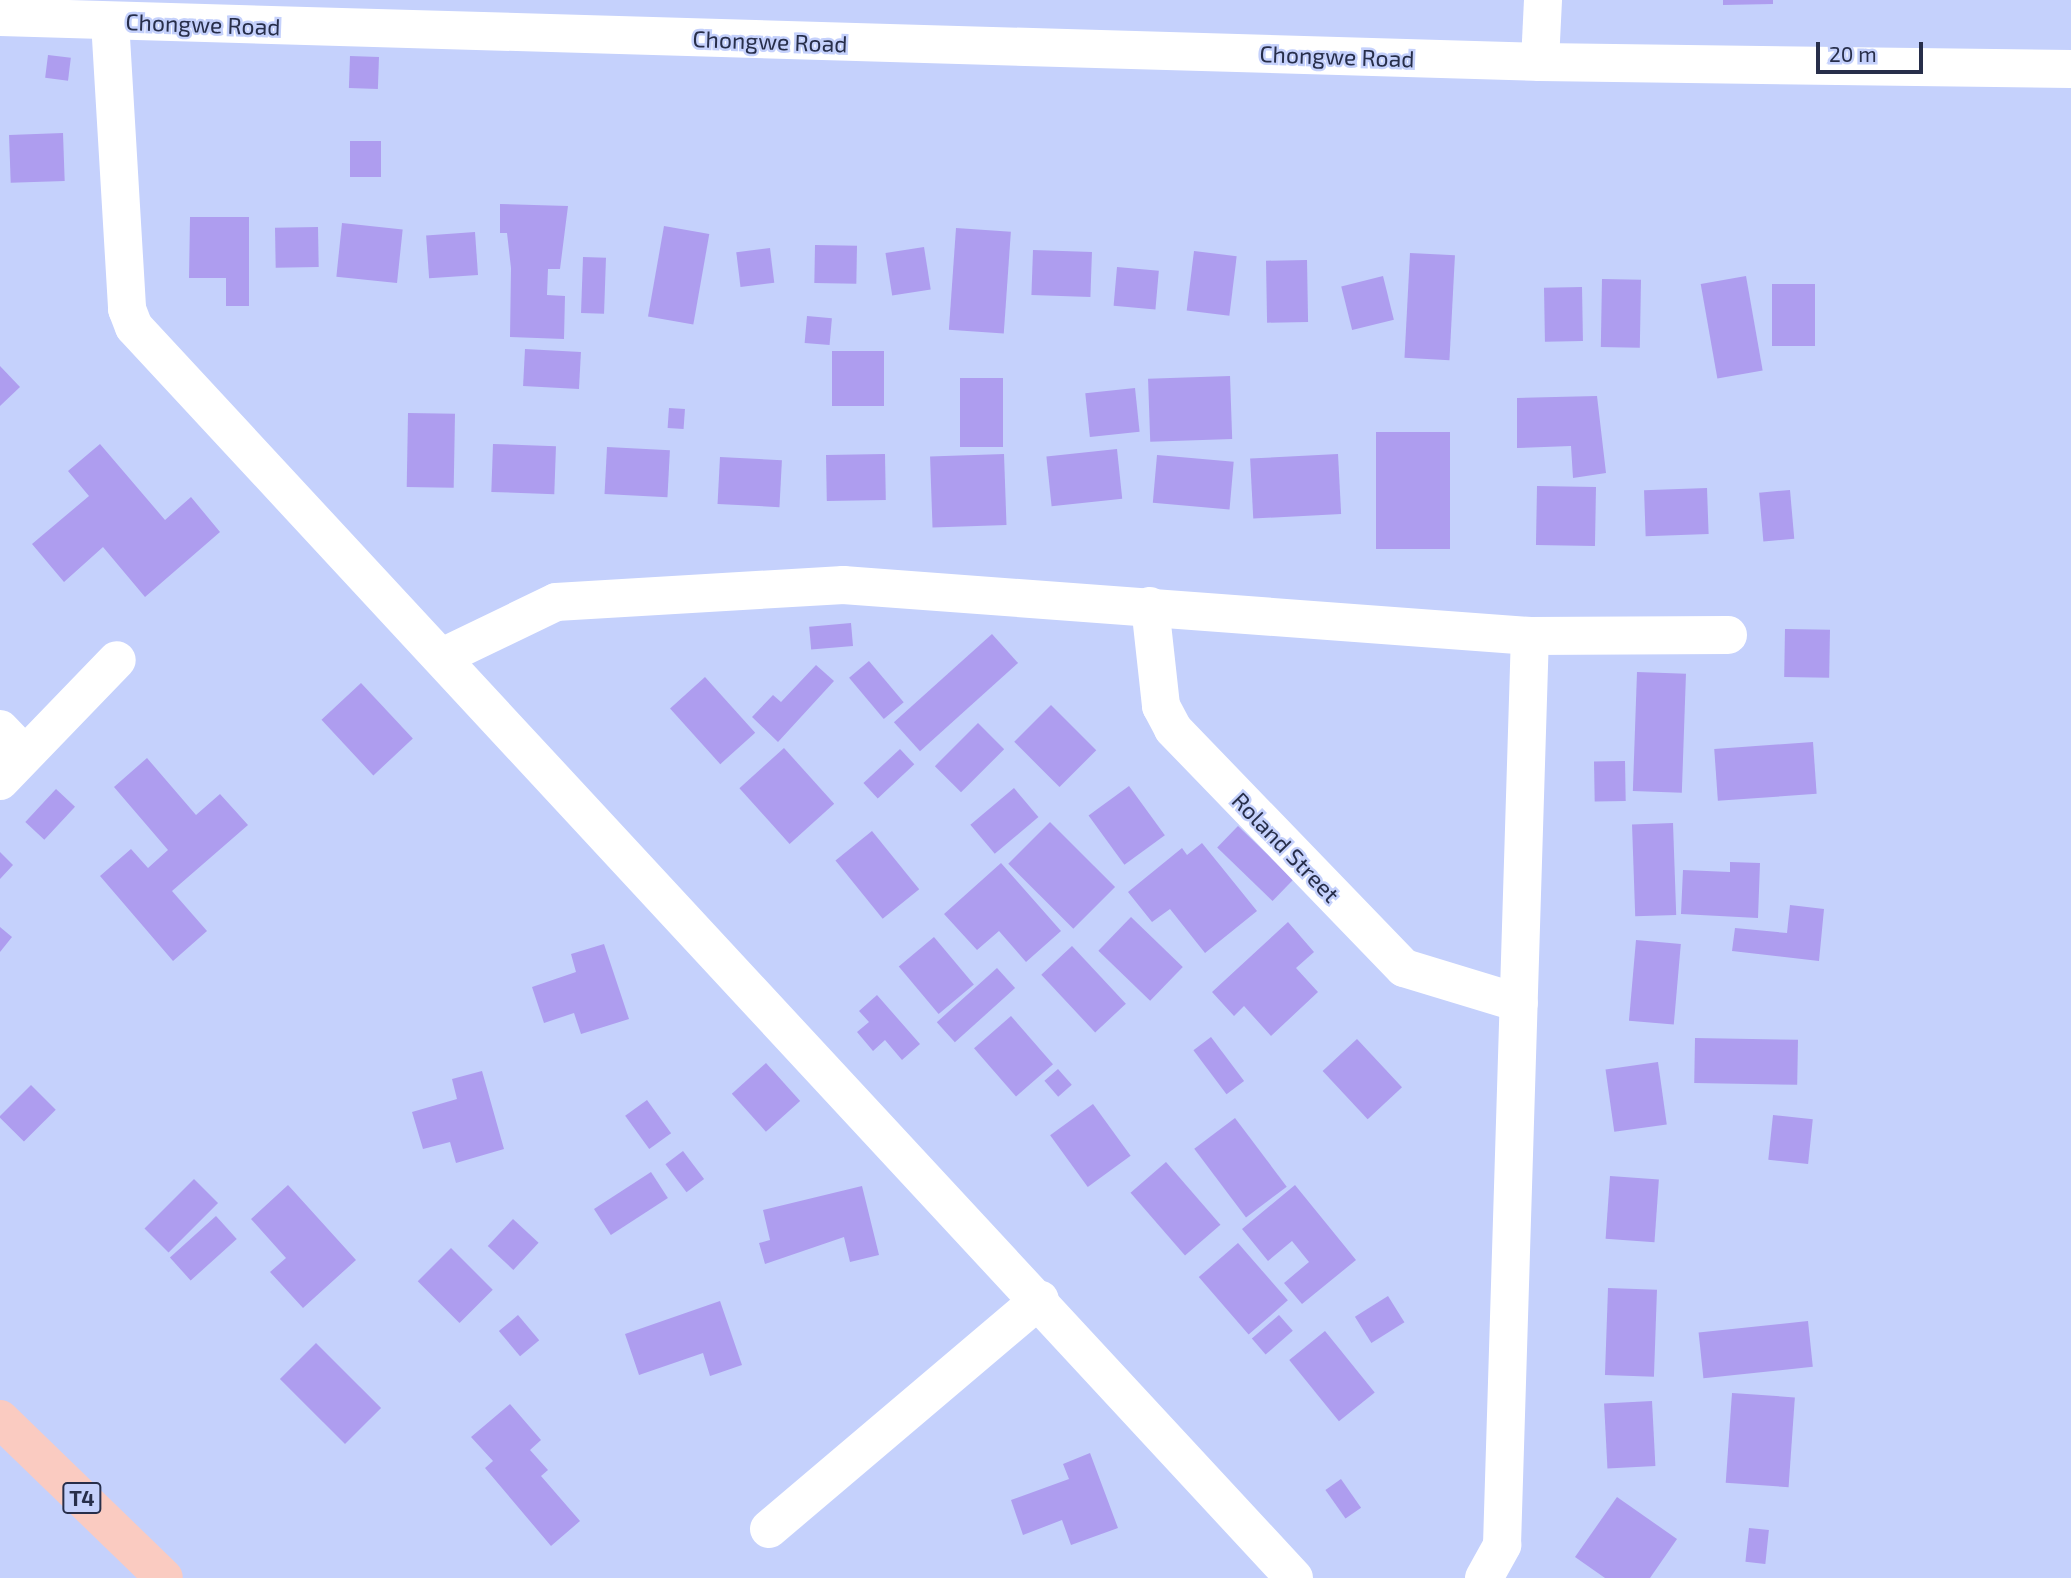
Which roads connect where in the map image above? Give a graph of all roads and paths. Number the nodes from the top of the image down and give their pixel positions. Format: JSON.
{"nodes":[{"id":1,"x":1543,"y":0,"type":"edge"},
{"id":2,"x":227,"y":13,"type":"edge"},
{"id":3,"x":0,"y":18,"type":"edge"},
{"id":4,"x":110,"y":21,"type":"junction"},
{"id":5,"x":1540,"y":62,"type":"junction"},
{"id":6,"x":2071,"y":69,"type":"edge"},
{"id":7,"x":1150,"y":606,"type":"junction"},
{"id":8,"x":1728,"y":635,"type":"dead end"},
{"id":9,"x":1530,"y":636,"type":"junction"},
{"id":10,"x":444,"y":656,"type":"junction"},
{"id":11,"x":117,"y":660,"type":"dead end"},
{"id":12,"x":8,"y":755,"type":"edge"},
{"id":13,"x":1519,"y":1003,"type":"junction"},
{"id":14,"x":1040,"y":1299,"type":"junction"},
{"id":15,"x":0,"y":1419,"type":"edge"},
{"id":16,"x":769,"y":1529,"type":"dead end"},
{"id":17,"x":164,"y":1578,"type":"edge"},
{"id":18,"x":1294,"y":1578,"type":"edge"},
{"id":19,"x":1484,"y":1578,"type":"edge"}],
"edges":[{"from":1,"to":5,"type":"street"},
{"from":2,"to":4,"type":"street","name":"Chongwe Road"},
{"from":2,"to":5,"type":"street","name":"Chongwe Road"},
{"from":3,"to":4,"type":"street","name":"Chongwe Road"},
{"from":4,"to":10,"type":"street"},
{"from":5,"to":6,"type":"street","name":"Chongwe Road"},
{"from":7,"to":9,"type":"street"},
{"from":7,"to":10,"type":"street"},
{"from":7,"to":13,"type":"street","name":"Roland Street"},
{"from":8,"to":9,"type":"street"},
{"from":9,"to":13,"type":"street"},
{"from":10,"to":14,"type":"street"},
{"from":11,"to":12,"type":"street"},
{"from":13,"to":19,"type":"street"},
{"from":14,"to":16,"type":"street"},
{"from":14,"to":18,"type":"street"},
{"from":15,"to":17,"type":"main road","number":"T4"}]}
